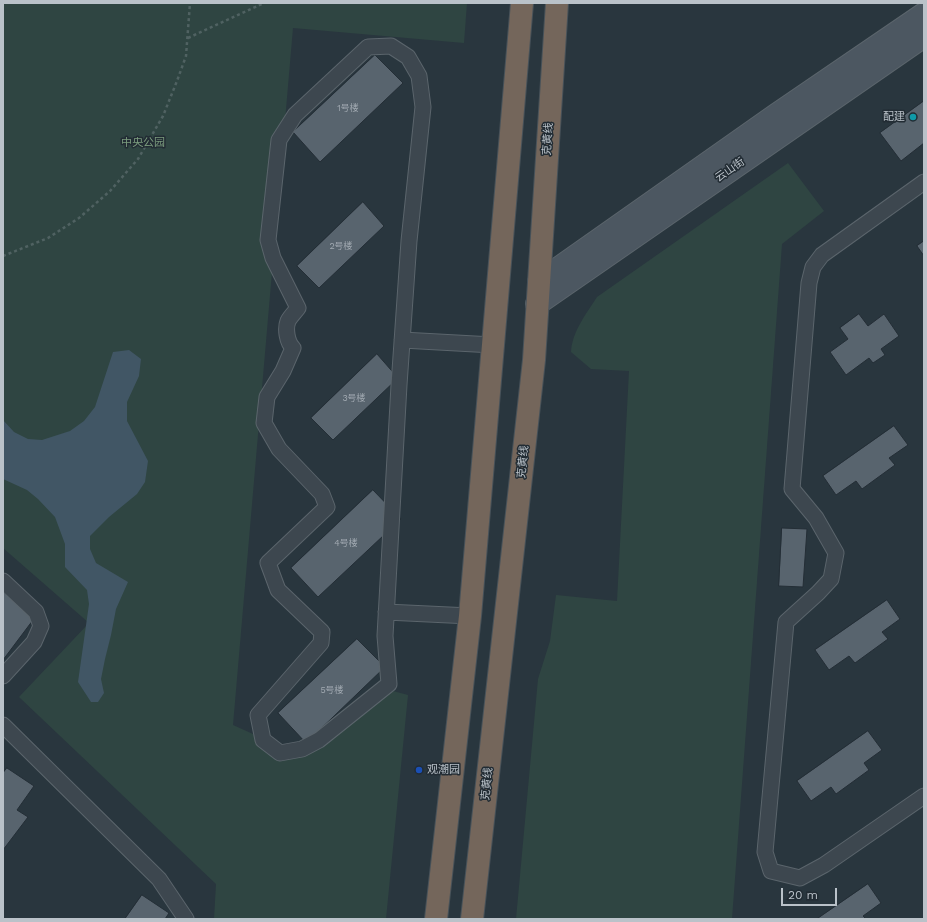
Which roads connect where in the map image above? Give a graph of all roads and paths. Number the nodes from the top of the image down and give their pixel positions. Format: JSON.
{"nodes":[{"id":1,"x":190,"y":3,"type":"edge"},
{"id":2,"x":264,"y":3,"type":"edge"},
{"id":3,"x":522,"y":3,"type":"edge"},
{"id":4,"x":557,"y":3,"type":"edge"},
{"id":5,"x":924,"y":14,"type":"edge"},
{"id":6,"x":924,"y":36,"type":"edge"},
{"id":7,"x":188,"y":38,"type":"junction"},
{"id":8,"x":924,"y":182,"type":"edge"},
{"id":9,"x":3,"y":256,"type":"edge"},
{"id":10,"x":539,"y":282,"type":"junction"},
{"id":11,"x":536,"y":304,"type":"junction"},
{"id":12,"x":402,"y":340,"type":"junction"},
{"id":13,"x":493,"y":345,"type":"junction"},
{"id":14,"x":3,"y":582,"type":"edge"},
{"id":15,"x":386,"y":612,"type":"junction"},
{"id":16,"x":470,"y":616,"type":"junction"},
{"id":17,"x":3,"y":676,"type":"edge"},
{"id":18,"x":3,"y":725,"type":"edge"},
{"id":19,"x":924,"y":796,"type":"edge"},
{"id":20,"x":186,"y":919,"type":"edge"},
{"id":21,"x":436,"y":919,"type":"edge"},
{"id":22,"x":472,"y":919,"type":"edge"}],
"edges":[{"from":1,"to":7,"type":"path"},
{"from":2,"to":7,"type":"path"},
{"from":3,"to":13,"type":"highway"},
{"from":4,"to":10,"type":"highway","name":"克黄线"},
{"from":5,"to":10,"type":"street","name":"云山街"},
{"from":6,"to":11,"type":"street","name":"云山街"},
{"from":7,"to":9,"type":"path"},
{"from":8,"to":19,"type":"street"},
{"from":10,"to":11,"type":"highway","name":"克黄线"},
{"from":11,"to":22,"type":"highway","name":"克黄线"},
{"from":12,"to":13,"type":"street"},
{"from":12,"to":15,"type":"street"},
{"from":12,"to":15,"type":"street"},
{"from":13,"to":16,"type":"highway"},
{"from":14,"to":17,"type":"street"},
{"from":15,"to":16,"type":"street"},
{"from":16,"to":21,"type":"highway"},
{"from":18,"to":20,"type":"street"}]}
